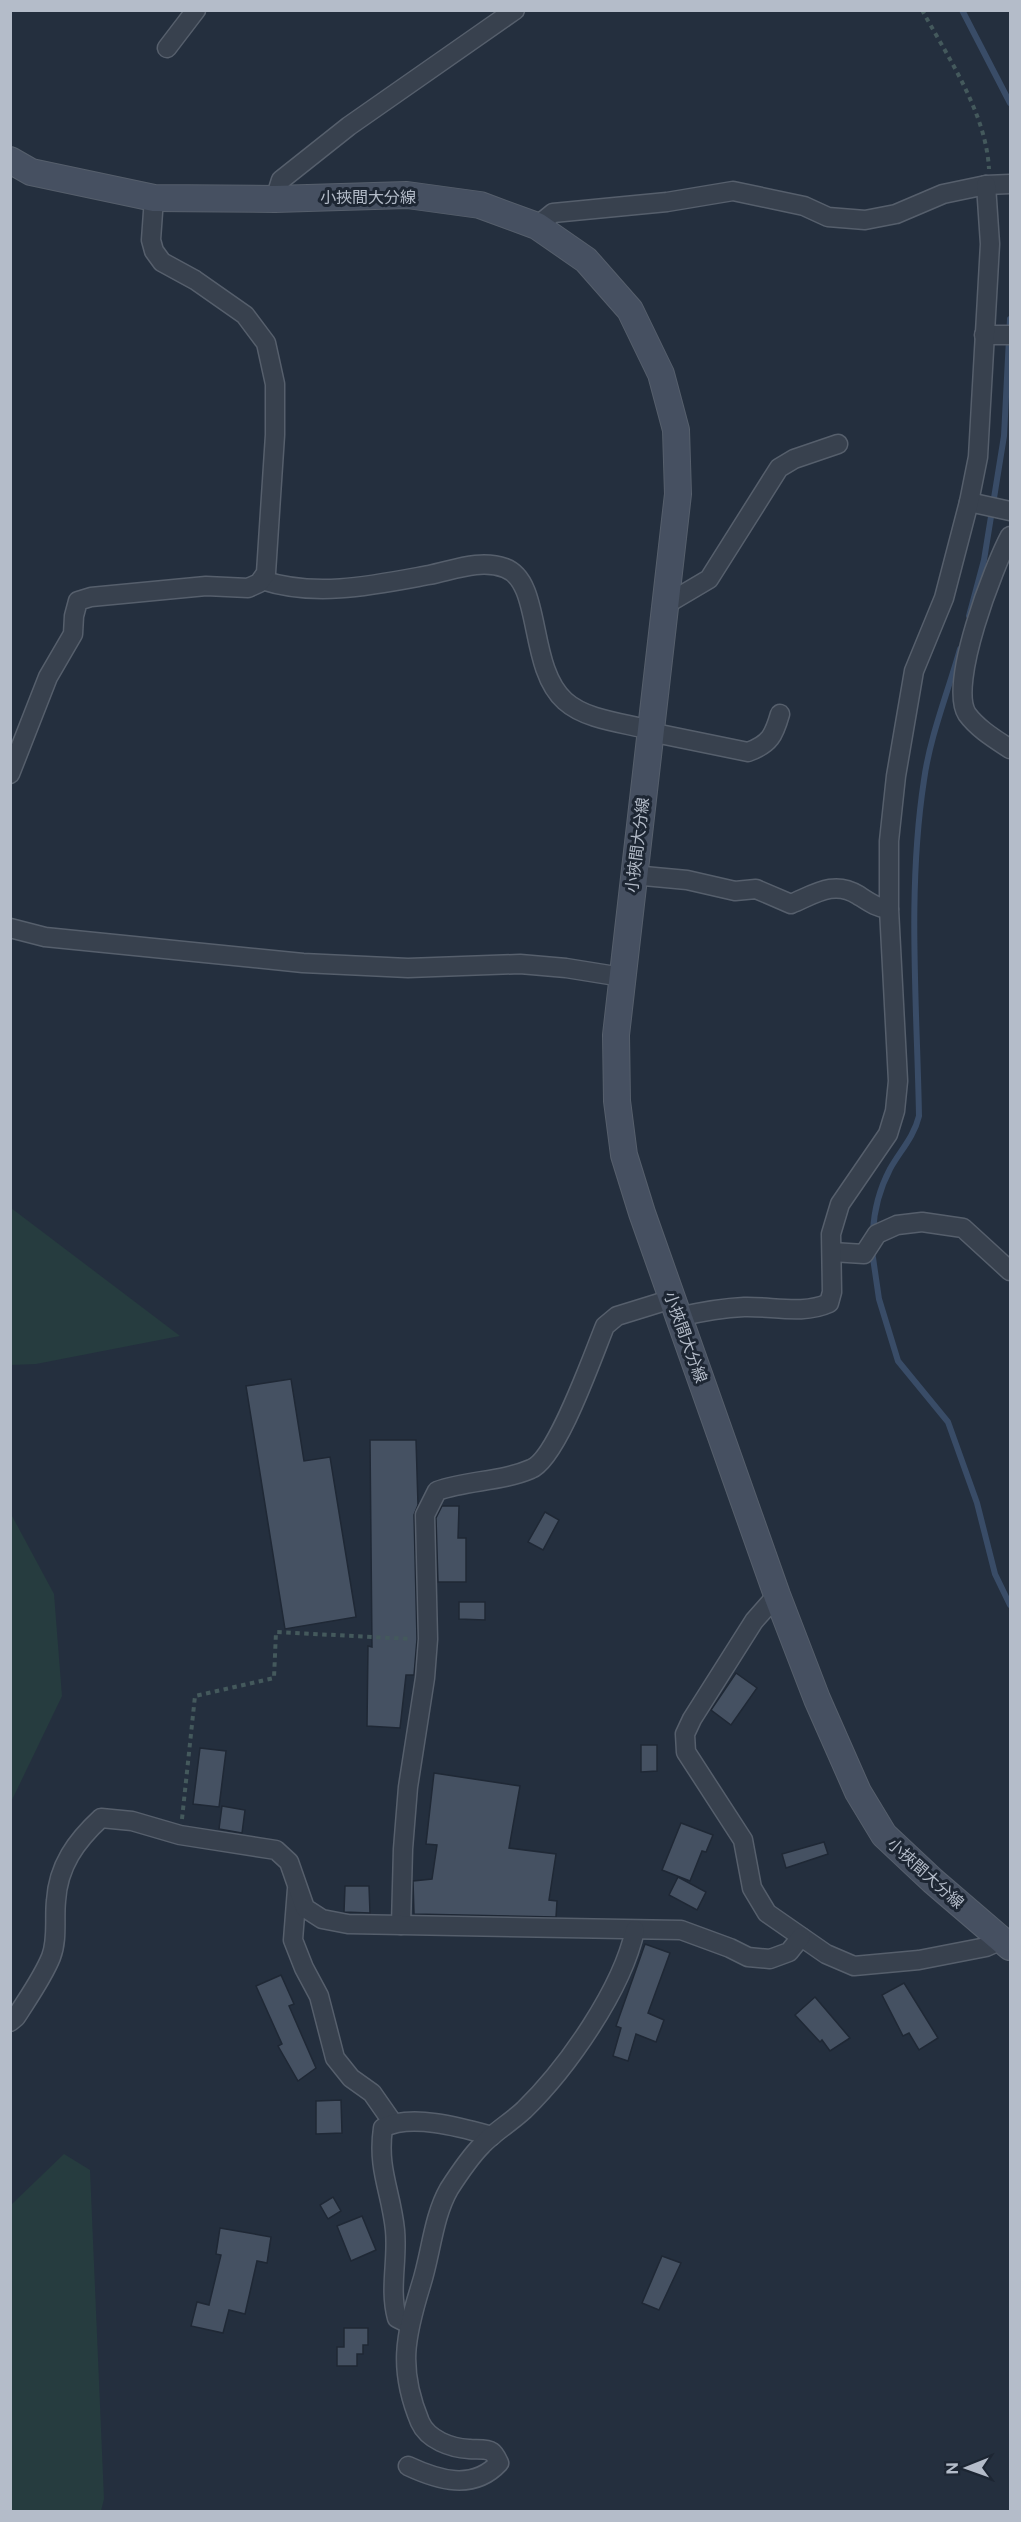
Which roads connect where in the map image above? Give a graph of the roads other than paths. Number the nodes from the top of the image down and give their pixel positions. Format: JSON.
{"nodes":[{"id":1,"x":195,"y":10,"type":"edge"},
{"id":2,"x":515,"y":10,"type":"edge"},
{"id":3,"x":167,"y":48,"type":"dead end"},
{"id":4,"x":10,"y":160,"type":"edge"},
{"id":5,"x":1011,"y":184,"type":"edge"},
{"id":6,"x":988,"y":185,"type":"junction"},
{"id":7,"x":154,"y":198,"type":"junction"},
{"id":8,"x":275,"y":199,"type":"junction"},
{"id":9,"x":537,"y":226,"type":"junction"},
{"id":10,"x":984,"y":335,"type":"junction"},
{"id":11,"x":1011,"y":335,"type":"edge"},
{"id":12,"x":838,"y":444,"type":"dead end"},
{"id":13,"x":972,"y":503,"type":"junction"},
{"id":14,"x":1007,"y":510,"type":"edge"},
{"id":15,"x":1011,"y":536,"type":"edge"},
{"id":16,"x":262,"y":580,"type":"junction"},
{"id":17,"x":665,"y":605,"type":"junction"},
{"id":18,"x":780,"y":714,"type":"dead end"},
{"id":19,"x":651,"y":731,"type":"junction"},
{"id":20,"x":1011,"y":749,"type":"edge"},
{"id":21,"x":10,"y":774,"type":"edge"},
{"id":22,"x":633,"y":874,"type":"junction"},
{"id":23,"x":889,"y":909,"type":"junction"},
{"id":24,"x":10,"y":928,"type":"edge"},
{"id":25,"x":622,"y":977,"type":"junction"},
{"id":26,"x":832,"y":1252,"type":"junction"},
{"id":27,"x":1011,"y":1271,"type":"edge"},
{"id":28,"x":675,"y":1308,"type":"junction"},
{"id":29,"x":777,"y":1594,"type":"junction"},
{"id":30,"x":297,"y":1887,"type":"junction"},
{"id":31,"x":401,"y":1925,"type":"junction"},
{"id":32,"x":635,"y":1930,"type":"junction"},
{"id":33,"x":801,"y":1937,"type":"junction"},
{"id":34,"x":1006,"y":1943,"type":"edge"},
{"id":35,"x":10,"y":2022,"type":"edge"},
{"id":36,"x":393,"y":2123,"type":"junction"},
{"id":37,"x":492,"y":2136,"type":"junction"},
{"id":38,"x":409,"y":2324,"type":"junction"},
{"id":39,"x":408,"y":2466,"type":"dead end"}],
"edges":[{"from":1,"to":3,"type":"street"},
{"from":2,"to":8,"type":"street"},
{"from":4,"to":7,"type":"main road","name":"小挾間大分線"},
{"from":5,"to":6,"type":"street"},
{"from":6,"to":9,"type":"street"},
{"from":6,"to":10,"type":"street"},
{"from":7,"to":8,"type":"main road","name":"小挾間大分線"},
{"from":7,"to":16,"type":"street"},
{"from":8,"to":9,"type":"main road","name":"小挾間大分線"},
{"from":9,"to":17,"type":"main road","name":"小挾間大分線"},
{"from":10,"to":11,"type":"street"},
{"from":10,"to":13,"type":"street"},
{"from":12,"to":17,"type":"street"},
{"from":13,"to":14,"type":"street"},
{"from":13,"to":23,"type":"street"},
{"from":15,"to":20,"type":"street"},
{"from":16,"to":19,"type":"street"},
{"from":16,"to":21,"type":"street"},
{"from":17,"to":19,"type":"main road","name":"小挾間大分線"},
{"from":18,"to":19,"type":"street"},
{"from":19,"to":22,"type":"main road","name":"小挾間大分線"},
{"from":22,"to":23,"type":"street"},
{"from":22,"to":25,"type":"main road","name":"小挾間大分線"},
{"from":23,"to":26,"type":"street"},
{"from":24,"to":25,"type":"street"},
{"from":25,"to":28,"type":"main road","name":"小挾間大分線"},
{"from":26,"to":27,"type":"street"},
{"from":26,"to":28,"type":"street"},
{"from":28,"to":29,"type":"main road","name":"小挾間大分線"},
{"from":28,"to":31,"type":"street"},
{"from":29,"to":33,"type":"street"},
{"from":29,"to":34,"type":"main road","name":"小挾間大分線"},
{"from":30,"to":31,"type":"street"},
{"from":30,"to":35,"type":"street"},
{"from":30,"to":36,"type":"street"},
{"from":31,"to":32,"type":"street"},
{"from":32,"to":33,"type":"street"},
{"from":32,"to":37,"type":"street"},
{"from":33,"to":34,"type":"street"},
{"from":36,"to":37,"type":"street"},
{"from":36,"to":38,"type":"street"},
{"from":37,"to":38,"type":"street"},
{"from":38,"to":39,"type":"street"}]}
